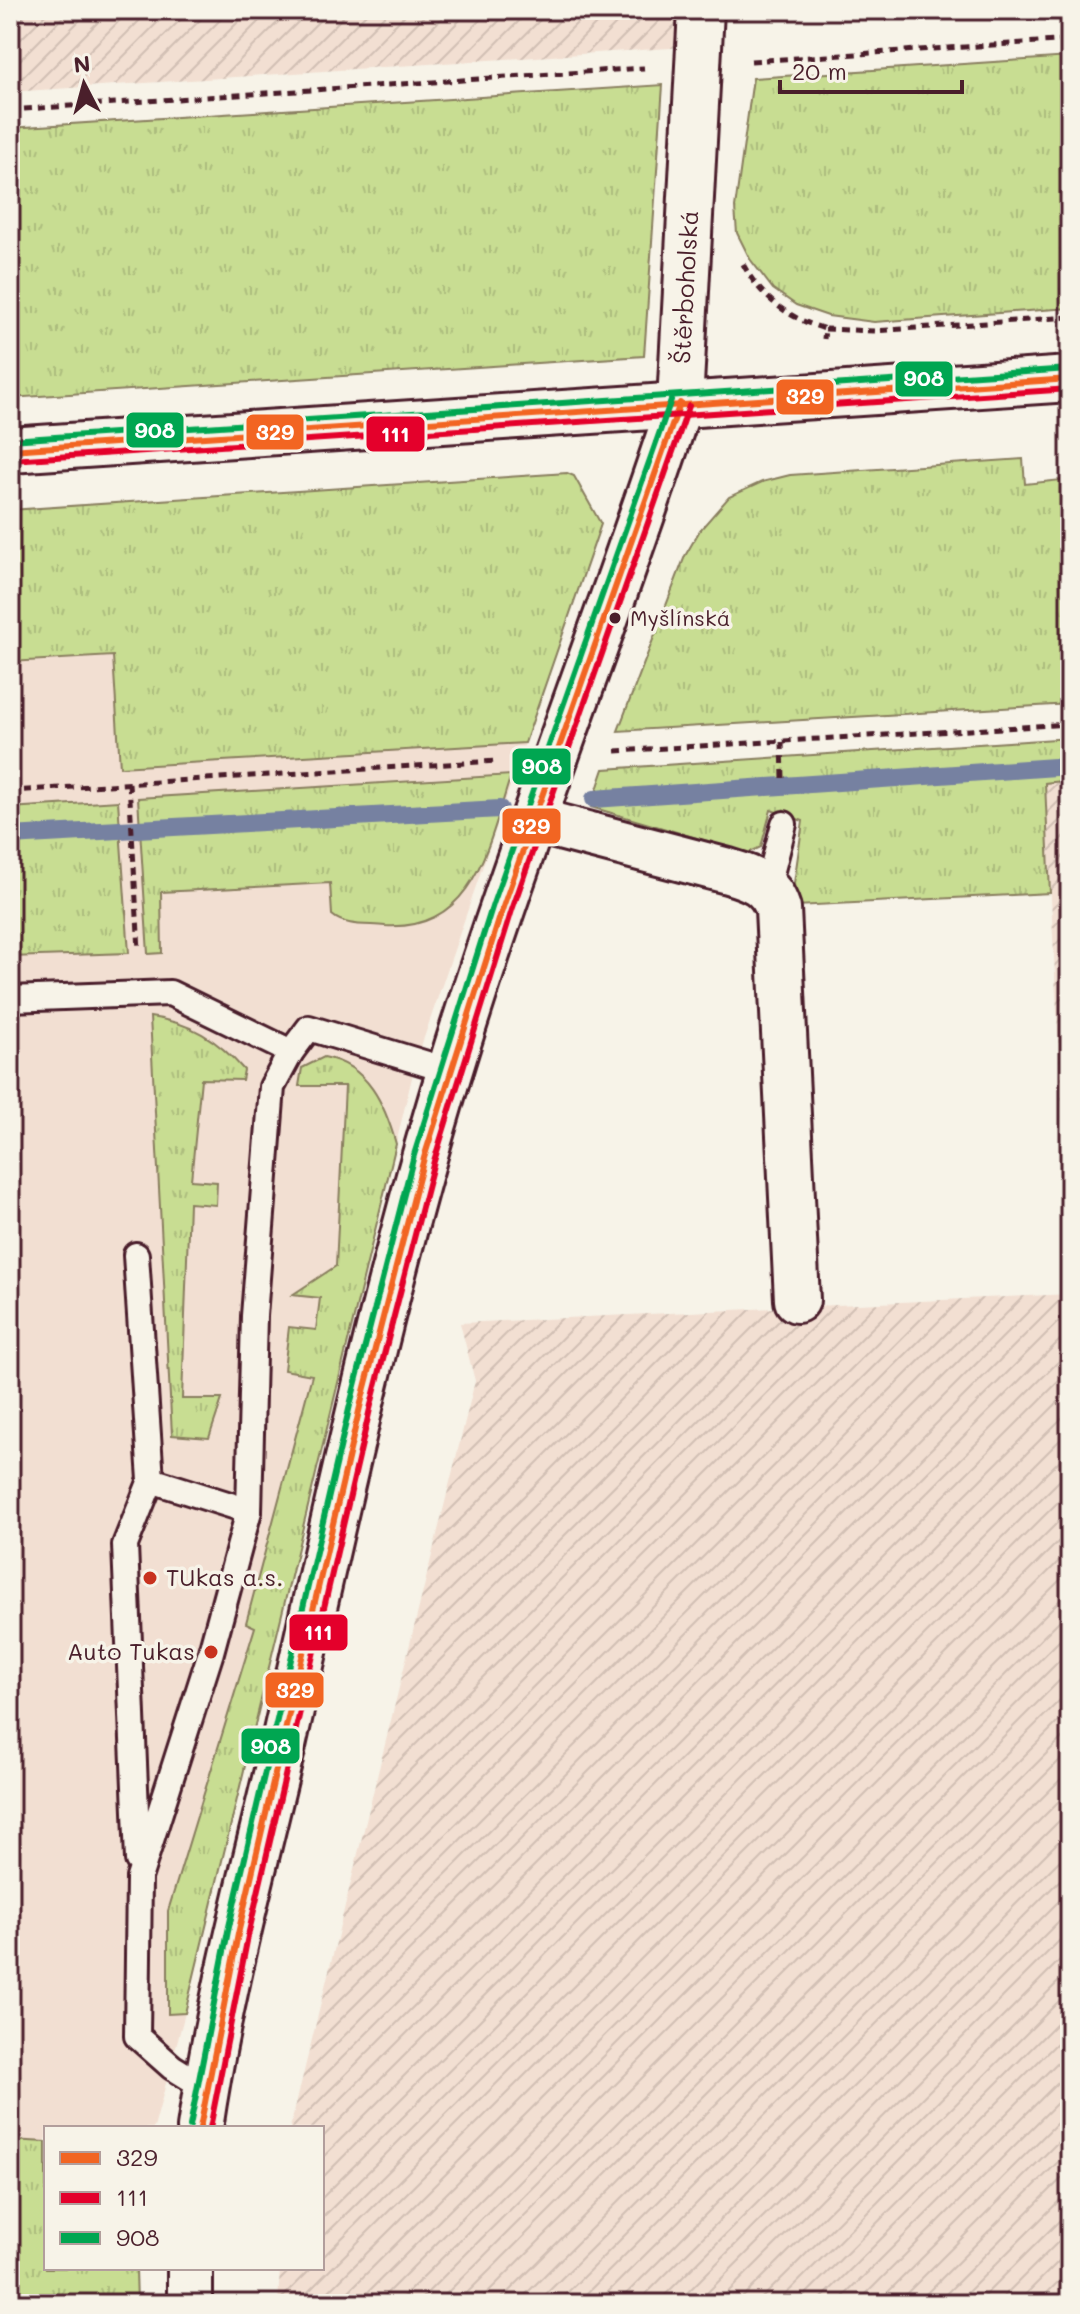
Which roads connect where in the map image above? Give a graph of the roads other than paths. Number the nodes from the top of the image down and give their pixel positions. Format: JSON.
{"nodes":[{"id":1,"x":701,"y":10,"type":"edge"},
{"id":2,"x":1070,"y":379,"type":"edge"},
{"id":3,"x":680,"y":403,"type":"junction"},
{"id":4,"x":10,"y":450,"type":"edge"},
{"id":5,"x":533,"y":820,"type":"junction"},
{"id":6,"x":784,"y":824,"type":"dead end"},
{"id":7,"x":763,"y":885,"type":"junction"},
{"id":8,"x":10,"y":999,"type":"edge"},
{"id":9,"x":291,"y":1052,"type":"junction"},
{"id":10,"x":450,"y":1071,"type":"junction"},
{"id":11,"x":136,"y":1255,"type":"dead end"},
{"id":12,"x":797,"y":1300,"type":"dead end"},
{"id":13,"x":151,"y":1480,"type":"junction"},
{"id":14,"x":249,"y":1511,"type":"junction"},
{"id":15,"x":139,"y":1878,"type":"junction"},
{"id":16,"x":203,"y":2108,"type":"edge"},
{"id":17,"x":190,"y":2270,"type":"edge"},
{"id":18,"x":190,"y":2304,"type":"edge"}],
"edges":[{"from":1,"to":3,"type":"street","name":"Štěrboholská"},
{"from":2,"to":3,"type":"street"},
{"from":3,"to":4,"type":"street"},
{"from":3,"to":5,"type":"street","name":"Štěrboholská"},
{"from":5,"to":7,"type":"street"},
{"from":5,"to":10,"type":"street","name":"Štěrboholská"},
{"from":6,"to":7,"type":"lane"},
{"from":7,"to":12,"type":"street"},
{"from":8,"to":9,"type":"lane"},
{"from":9,"to":10,"type":"lane"},
{"from":9,"to":14,"type":"lane"},
{"from":10,"to":16,"type":"street","name":"Štěrboholská"},
{"from":11,"to":13,"type":"lane"},
{"from":13,"to":14,"type":"lane"},
{"from":13,"to":15,"type":"lane"},
{"from":14,"to":15,"type":"lane"},
{"from":15,"to":16,"type":"lane"},
{"from":17,"to":18,"type":"street"}]}
